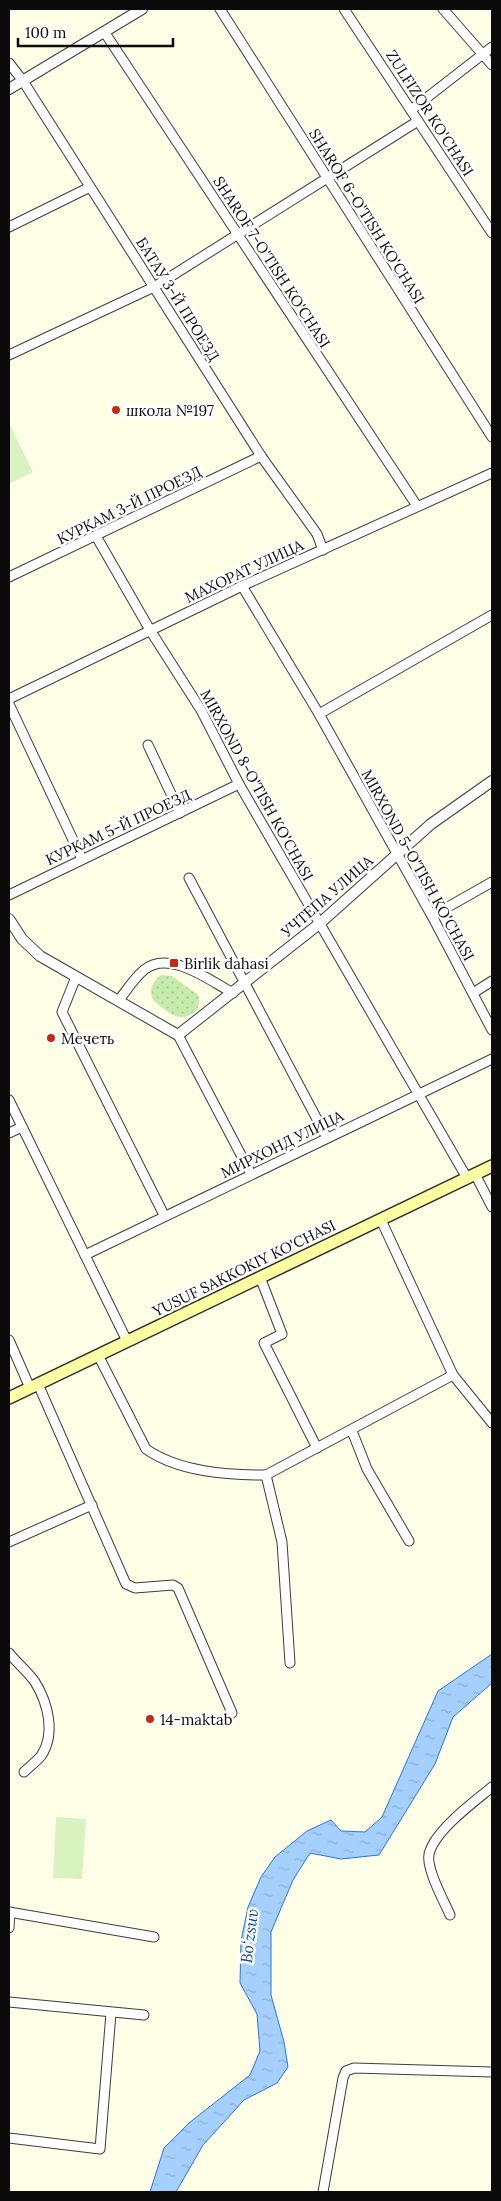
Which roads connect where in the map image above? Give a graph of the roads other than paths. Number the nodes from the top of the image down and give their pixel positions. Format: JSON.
{"nodes":[{"id":1,"x":142,"y":9,"type":"edge"},
{"id":2,"x":220,"y":9,"type":"edge"},
{"id":3,"x":344,"y":9,"type":"edge"},
{"id":4,"x":443,"y":9,"type":"edge"},
{"id":5,"x":105,"y":33,"type":"junction"},
{"id":6,"x":492,"y":47,"type":"edge"},
{"id":7,"x":483,"y":54,"type":"junction"},
{"id":8,"x":9,"y":63,"type":"edge"},
{"id":9,"x":492,"y":65,"type":"edge"},
{"id":10,"x":23,"y":81,"type":"junction"},
{"id":11,"x":9,"y":89,"type":"edge"},
{"id":12,"x":411,"y":110,"type":"junction"},
{"id":13,"x":418,"y":121,"type":"junction"},
{"id":14,"x":326,"y":178,"type":"junction"},
{"id":15,"x":90,"y":187,"type":"junction"},
{"id":16,"x":9,"y":227,"type":"edge"},
{"id":17,"x":492,"y":233,"type":"edge"},
{"id":18,"x":237,"y":234,"type":"junction"},
{"id":19,"x":154,"y":287,"type":"junction"},
{"id":20,"x":9,"y":355,"type":"edge"},
{"id":21,"x":492,"y":437,"type":"edge"},
{"id":22,"x":261,"y":456,"type":"junction"},
{"id":23,"x":492,"y":473,"type":"edge"},
{"id":24,"x":417,"y":506,"type":"junction"},
{"id":25,"x":96,"y":536,"type":"junction"},
{"id":26,"x":323,"y":550,"type":"junction"},
{"id":27,"x":9,"y":577,"type":"edge"},
{"id":28,"x":242,"y":586,"type":"junction"},
{"id":29,"x":492,"y":615,"type":"edge"},
{"id":30,"x":150,"y":630,"type":"junction"},
{"id":31,"x":9,"y":699,"type":"edge"},
{"id":32,"x":9,"y":704,"type":"edge"},
{"id":33,"x":320,"y":714,"type":"junction"},
{"id":34,"x":148,"y":744,"type":"dead end"},
{"id":35,"x":492,"y":781,"type":"edge"},
{"id":36,"x":238,"y":784,"type":"junction"},
{"id":37,"x":180,"y":813,"type":"junction"},
{"id":38,"x":397,"y":856,"type":"junction"},
{"id":39,"x":82,"y":859,"type":"junction"},
{"id":40,"x":189,"y":878,"type":"dead end"},
{"id":41,"x":492,"y":882,"type":"edge"},
{"id":42,"x":9,"y":895,"type":"edge"},
{"id":43,"x":432,"y":916,"type":"junction"},
{"id":44,"x":9,"y":920,"type":"edge"},
{"id":45,"x":319,"y":924,"type":"junction"},
{"id":46,"x":76,"y":977,"type":"junction"},
{"id":47,"x":492,"y":982,"type":"edge"},
{"id":48,"x":246,"y":983,"type":"junction"},
{"id":49,"x":233,"y":993,"type":"junction"},
{"id":50,"x":473,"y":993,"type":"junction"},
{"id":51,"x":119,"y":1000,"type":"junction"},
{"id":52,"x":492,"y":1030,"type":"edge"},
{"id":53,"x":178,"y":1034,"type":"junction"},
{"id":54,"x":492,"y":1059,"type":"edge"},
{"id":55,"x":419,"y":1093,"type":"junction"},
{"id":56,"x":9,"y":1100,"type":"edge"},
{"id":57,"x":22,"y":1127,"type":"junction"},
{"id":58,"x":9,"y":1133,"type":"edge"},
{"id":59,"x":327,"y":1138,"type":"junction"},
{"id":60,"x":492,"y":1166,"type":"edge"},
{"id":61,"x":251,"y":1174,"type":"junction"},
{"id":62,"x":471,"y":1176,"type":"junction"},
{"id":63,"x":492,"y":1207,"type":"edge"},
{"id":64,"x":164,"y":1215,"type":"junction"},
{"id":65,"x":381,"y":1220,"type":"junction"},
{"id":66,"x":85,"y":1255,"type":"junction"},
{"id":67,"x":260,"y":1277,"type":"junction"},
{"id":68,"x":9,"y":1340,"type":"edge"},
{"id":69,"x":128,"y":1341,"type":"junction"},
{"id":70,"x":98,"y":1356,"type":"junction"},
{"id":71,"x":454,"y":1375,"type":"junction"},
{"id":72,"x":34,"y":1386,"type":"junction"},
{"id":73,"x":9,"y":1398,"type":"edge"},
{"id":74,"x":492,"y":1423,"type":"edge"},
{"id":75,"x":352,"y":1431,"type":"junction"},
{"id":76,"x":317,"y":1448,"type":"junction"},
{"id":77,"x":266,"y":1474,"type":"junction"},
{"id":78,"x":92,"y":1505,"type":"junction"},
{"id":79,"x":409,"y":1541,"type":"dead end"},
{"id":80,"x":9,"y":1542,"type":"edge"},
{"id":81,"x":9,"y":1653,"type":"edge"},
{"id":82,"x":290,"y":1663,"type":"dead end"},
{"id":83,"x":232,"y":1713,"type":"dead end"},
{"id":84,"x":24,"y":1772,"type":"dead end"},
{"id":85,"x":492,"y":1787,"type":"edge"},
{"id":86,"x":10,"y":1912,"type":"edge"},
{"id":87,"x":450,"y":1915,"type":"dead end"},
{"id":88,"x":9,"y":1928,"type":"edge"},
{"id":89,"x":154,"y":1937,"type":"dead end"},
{"id":90,"x":9,"y":2002,"type":"edge"},
{"id":91,"x":111,"y":2012,"type":"junction"},
{"id":92,"x":144,"y":2016,"type":"dead end"},
{"id":93,"x":492,"y":2072,"type":"edge"},
{"id":94,"x":9,"y":2138,"type":"edge"},
{"id":95,"x":323,"y":2192,"type":"edge"}],
"edges":[{"from":1,"to":5,"type":"street"},
{"from":2,"to":14,"type":"street","name":"SHAROF 6-O'TISH KO'CHASI"},
{"from":3,"to":12,"type":"street","name":"ZULFIZOR KO'CHASI"},
{"from":4,"to":7,"type":"street"},
{"from":5,"to":10,"type":"street"},
{"from":5,"to":18,"type":"street","name":"SHAROF 7-O'TISH KO'CHASI"},
{"from":6,"to":7,"type":"street"},
{"from":7,"to":9,"type":"street"},
{"from":7,"to":12,"type":"street"},
{"from":8,"to":10,"type":"street","name":"БАТАУ 3-Й ПРОЕЗД"},
{"from":10,"to":11,"type":"street"},
{"from":10,"to":15,"type":"street","name":"БАТАУ 3-Й ПРОЕЗД"},
{"from":12,"to":13,"type":"street","name":"ZULFIZOR KO'CHASI"},
{"from":13,"to":14,"type":"street"},
{"from":13,"to":17,"type":"street","name":"ZULFIZOR KO'CHASI"},
{"from":14,"to":18,"type":"street"},
{"from":14,"to":21,"type":"street","name":"SHAROF 6-O'TISH KO'CHASI"},
{"from":15,"to":16,"type":"street"},
{"from":15,"to":19,"type":"street","name":"БАТАУ 3-Й ПРОЕЗД"},
{"from":18,"to":19,"type":"street"},
{"from":18,"to":24,"type":"street","name":"SHAROF 7-O'TISH KO'CHASI"},
{"from":19,"to":20,"type":"street"},
{"from":19,"to":22,"type":"street","name":"БАТАУ 3-Й ПРОЕЗД"},
{"from":22,"to":25,"type":"street","name":"КУРКАМ 3-Й ПРОЕЗД"},
{"from":22,"to":26,"type":"street","name":"БАТАУ 3-Й ПРОЕЗД"},
{"from":23,"to":24,"type":"street","name":"МАХОРАТ УЛИЦА"},
{"from":24,"to":26,"type":"street","name":"МАХОРАТ УЛИЦА"},
{"from":25,"to":27,"type":"street","name":"КУРКАМ 3-Й ПРОЕЗД"},
{"from":25,"to":30,"type":"street","name":"MIRXOND 8-O'TISH KO'CHASI"},
{"from":26,"to":28,"type":"street","name":"МАХОРАТ УЛИЦА"},
{"from":28,"to":30,"type":"street","name":"МАХОРАТ УЛИЦА"},
{"from":28,"to":33,"type":"street","name":"MIRXOND 5-O'TISH KO'CHASI"},
{"from":29,"to":33,"type":"street"},
{"from":30,"to":31,"type":"street","name":"МАХОРАТ УЛИЦА"},
{"from":30,"to":36,"type":"street","name":"MIRXOND 8-O'TISH KO'CHASI"},
{"from":32,"to":39,"type":"street"},
{"from":33,"to":38,"type":"street","name":"MIRXOND 5-O'TISH KO'CHASI"},
{"from":34,"to":37,"type":"street"},
{"from":35,"to":38,"type":"street","name":"УЧТЕПА УЛИЦА"},
{"from":36,"to":37,"type":"street","name":"КУРКАМ 5-Й ПРОЕЗД"},
{"from":36,"to":45,"type":"street","name":"MIRXOND 8-O'TISH KO'CHASI"},
{"from":37,"to":39,"type":"street","name":"КУРКАМ 5-Й ПРОЕЗД"},
{"from":38,"to":43,"type":"street","name":"MIRXOND 5-O'TISH KO'CHASI"},
{"from":38,"to":45,"type":"street","name":"УЧТЕПА УЛИЦА"},
{"from":39,"to":42,"type":"street","name":"КУРКАМ 5-Й ПРОЕЗД"},
{"from":40,"to":48,"type":"street"},
{"from":41,"to":43,"type":"street"},
{"from":43,"to":50,"type":"street","name":"MIRXOND 5-O'TISH KO'CHASI"},
{"from":44,"to":46,"type":"street"},
{"from":45,"to":48,"type":"street","name":"УЧТЕПА УЛИЦА"},
{"from":45,"to":55,"type":"street","name":"MIRXOND 8-O'TISH KO'CHASI"},
{"from":46,"to":51,"type":"street"},
{"from":46,"to":64,"type":"street"},
{"from":47,"to":50,"type":"street"},
{"from":48,"to":49,"type":"street","name":"УЧТЕПА УЛИЦА"},
{"from":48,"to":59,"type":"street"},
{"from":49,"to":51,"type":"street"},
{"from":49,"to":53,"type":"street","name":"УЧТЕПА УЛИЦА"},
{"from":50,"to":52,"type":"street","name":"MIRXOND 5-O'TISH KO'CHASI"},
{"from":51,"to":53,"type":"street"},
{"from":53,"to":61,"type":"street"},
{"from":54,"to":55,"type":"street","name":"МИРХОНД УЛИЦА"},
{"from":55,"to":59,"type":"street","name":"МИРХОНД УЛИЦА"},
{"from":55,"to":62,"type":"street","name":"MIRXOND 8-O'TISH KO'CHASI"},
{"from":56,"to":57,"type":"street"},
{"from":57,"to":58,"type":"street"},
{"from":57,"to":66,"type":"street"},
{"from":59,"to":61,"type":"street","name":"МИРХОНД УЛИЦА"},
{"from":60,"to":62,"type":"main road","name":"YUSUF SAKKOKIY KO'CHASI"},
{"from":61,"to":64,"type":"street","name":"МИРХОНД УЛИЦА"},
{"from":62,"to":63,"type":"street","name":"MIRXOND 8-O'TISH KO'CHASI"},
{"from":62,"to":65,"type":"main road","name":"YUSUF SAKKOKIY KO'CHASI"},
{"from":64,"to":66,"type":"street","name":"МИРХОНД УЛИЦА"},
{"from":65,"to":67,"type":"main road","name":"YUSUF SAKKOKIY KO'CHASI"},
{"from":65,"to":71,"type":"street"},
{"from":66,"to":69,"type":"street"},
{"from":67,"to":69,"type":"main road","name":"YUSUF SAKKOKIY KO'CHASI"},
{"from":67,"to":76,"type":"street"},
{"from":68,"to":72,"type":"street"},
{"from":69,"to":70,"type":"main road","name":"YUSUF SAKKOKIY KO'CHASI"},
{"from":70,"to":72,"type":"main road","name":"YUSUF SAKKOKIY KO'CHASI"},
{"from":70,"to":77,"type":"street"},
{"from":71,"to":74,"type":"street"},
{"from":71,"to":75,"type":"street"},
{"from":72,"to":73,"type":"main road","name":"YUSUF SAKKOKIY KO'CHASI"},
{"from":72,"to":78,"type":"street"},
{"from":75,"to":76,"type":"street"},
{"from":75,"to":79,"type":"street"},
{"from":76,"to":77,"type":"street"},
{"from":77,"to":82,"type":"street"},
{"from":78,"to":80,"type":"street"},
{"from":78,"to":83,"type":"street"},
{"from":81,"to":84,"type":"street"},
{"from":85,"to":87,"type":"street"},
{"from":86,"to":88,"type":"street"},
{"from":86,"to":89,"type":"street"},
{"from":90,"to":91,"type":"street"},
{"from":91,"to":92,"type":"street"},
{"from":91,"to":94,"type":"street"},
{"from":93,"to":95,"type":"street"}]}
